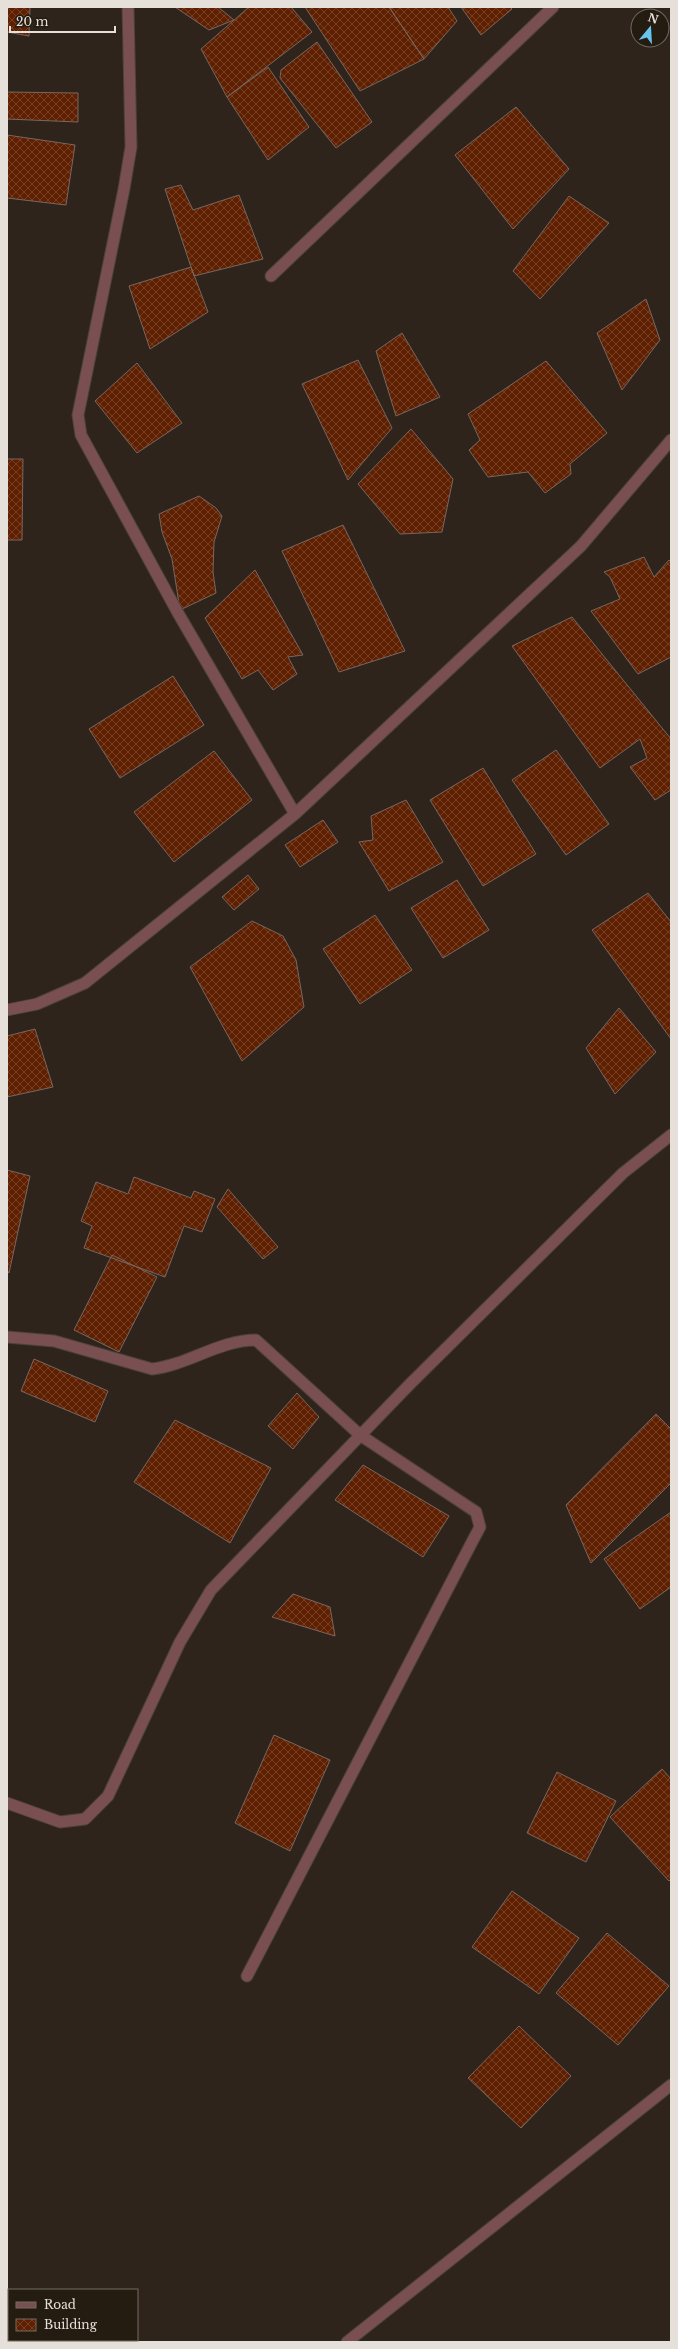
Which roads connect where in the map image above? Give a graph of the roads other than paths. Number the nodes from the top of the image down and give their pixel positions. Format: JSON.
{"nodes":[{"id":1,"x":128,"y":7,"type":"edge"},
{"id":2,"x":553,"y":7,"type":"edge"},
{"id":3,"x":271,"y":276,"type":"dead end"},
{"id":4,"x":671,"y":440,"type":"edge"},
{"id":5,"x":295,"y":814,"type":"junction"},
{"id":6,"x":7,"y":1010,"type":"edge"},
{"id":7,"x":671,"y":1135,"type":"edge"},
{"id":8,"x":7,"y":1337,"type":"edge"},
{"id":9,"x":360,"y":1435,"type":"junction"},
{"id":10,"x":7,"y":1803,"type":"edge"},
{"id":11,"x":247,"y":1976,"type":"dead end"},
{"id":12,"x":671,"y":2085,"type":"edge"},
{"id":13,"x":347,"y":2342,"type":"edge"}],
"edges":[{"from":1,"to":5,"type":"street"},
{"from":2,"to":3,"type":"street"},
{"from":4,"to":5,"type":"street"},
{"from":5,"to":6,"type":"street"},
{"from":7,"to":9,"type":"street"},
{"from":8,"to":9,"type":"street"},
{"from":9,"to":10,"type":"street"},
{"from":9,"to":11,"type":"street"},
{"from":12,"to":13,"type":"street"}]}
